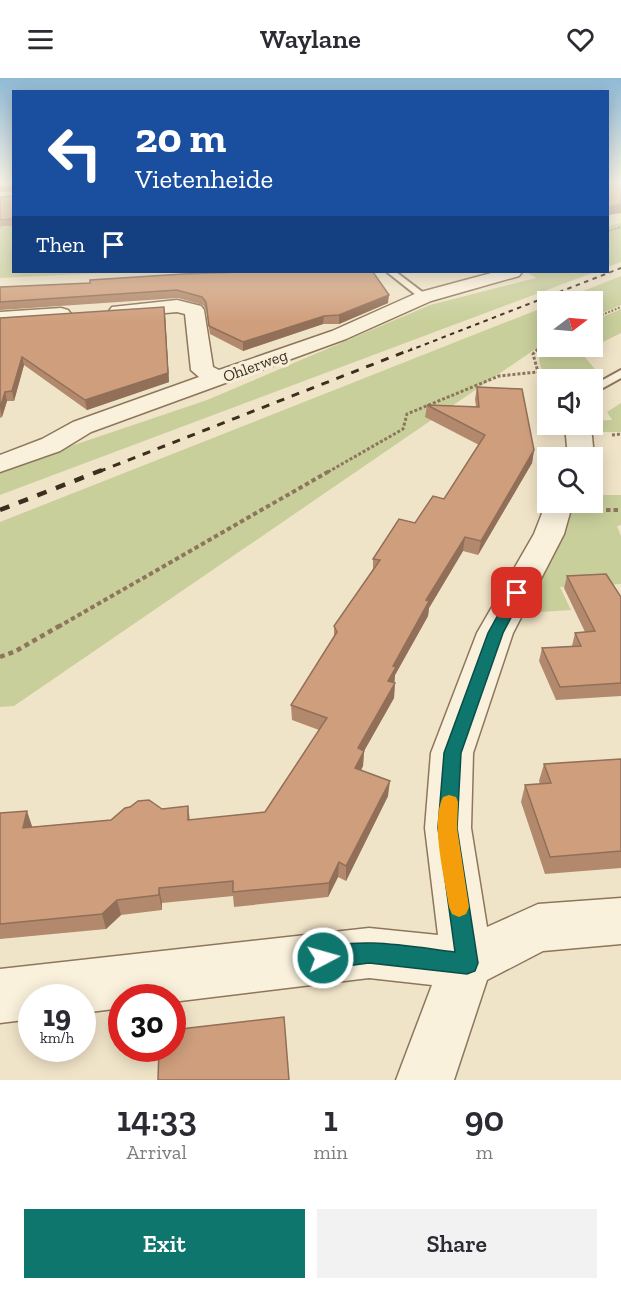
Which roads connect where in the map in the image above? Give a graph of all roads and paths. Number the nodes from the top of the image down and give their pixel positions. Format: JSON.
{"nodes":[{"id":1,"x":392,"y":273,"type":"edge"},
{"id":2,"x":509,"y":273,"type":"edge"},
{"id":3,"x":424,"y":297,"type":"junction"},
{"id":4,"x":621,"y":307,"type":"edge"},
{"id":5,"x":100,"y":312,"type":"edge"},
{"id":6,"x":77,"y":313,"type":"edge"},
{"id":7,"x":603,"y":314,"type":"edge"},
{"id":8,"x":0,"y":318,"type":"edge"},
{"id":9,"x":537,"y":350,"type":"edge"},
{"id":10,"x":537,"y":369,"type":"edge"},
{"id":11,"x":537,"y":372,"type":"edge"},
{"id":12,"x":621,"y":373,"type":"edge"},
{"id":13,"x":219,"y":379,"type":"junction"},
{"id":14,"x":603,"y":384,"type":"edge"},
{"id":15,"x":0,"y":464,"type":"edge"},
{"id":16,"x":556,"y":513,"type":"edge"},
{"id":17,"x":0,"y":657,"type":"edge"},
{"id":18,"x":621,"y":921,"type":"edge"},
{"id":19,"x":467,"y":963,"type":"junction"},
{"id":20,"x":0,"y":996,"type":"edge"},
{"id":21,"x":425,"y":1080,"type":"edge"}],
"edges":[{"from":1,"to":3,"type":"lane"},
{"from":2,"to":3,"type":"street","name":"Ohlerweg"},
{"from":3,"to":13,"type":"street","name":"Ohlerweg"},
{"from":4,"to":7,"type":"path"},
{"from":5,"to":13,"type":"street"},
{"from":6,"to":8,"type":"street"},
{"from":9,"to":10,"type":"path"},
{"from":11,"to":17,"type":"path"},
{"from":12,"to":14,"type":"lane"},
{"from":13,"to":15,"type":"street","name":"Ohlerweg"},
{"from":16,"to":19,"type":"street"},
{"from":18,"to":19,"type":"street"},
{"from":19,"to":20,"type":"street"},
{"from":19,"to":21,"type":"street"}]}
